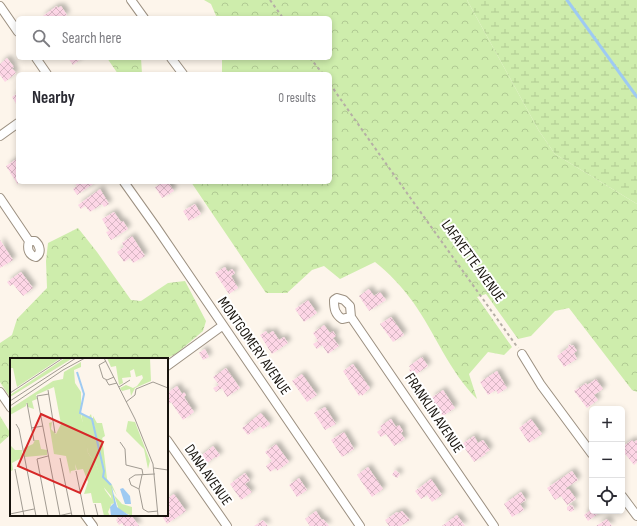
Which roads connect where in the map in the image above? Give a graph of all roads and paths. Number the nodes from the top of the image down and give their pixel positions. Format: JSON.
{"nodes":[{"id":1,"x":131,"y":0,"type":"edge"},
{"id":2,"x":270,"y":0,"type":"edge"},
{"id":3,"x":0,"y":6,"type":"edge"},
{"id":4,"x":143,"y":16,"type":"edge"},
{"id":5,"x":282,"y":16,"type":"edge"},
{"id":6,"x":16,"y":29,"type":"edge"},
{"id":7,"x":37,"y":60,"type":"edge"},
{"id":8,"x":173,"y":60,"type":"edge"},
{"id":9,"x":312,"y":60,"type":"edge"},
{"id":10,"x":46,"y":72,"type":"edge"},
{"id":11,"x":182,"y":72,"type":"edge"},
{"id":12,"x":321,"y":72,"type":"edge"},
{"id":13,"x":332,"y":87,"type":"edge"},
{"id":14,"x":16,"y":124,"type":"edge"},
{"id":15,"x":0,"y":136,"type":"edge"},
{"id":16,"x":125,"y":184,"type":"edge"},
{"id":17,"x":0,"y":198,"type":"edge"},
{"id":18,"x":29,"y":241,"type":"dead end"},
{"id":19,"x":351,"y":317,"type":"dead end"},
{"id":20,"x":222,"y":326,"type":"junction"},
{"id":21,"x":522,"y":354,"type":"joint"},
{"id":22,"x":168,"y":365,"type":"edge"},
{"id":23,"x":0,"y":392,"type":"edge"},
{"id":24,"x":10,"y":407,"type":"edge"},
{"id":25,"x":168,"y":441,"type":"edge"},
{"id":26,"x":589,"y":450,"type":"edge"},
{"id":27,"x":625,"y":500,"type":"edge"},
{"id":28,"x":86,"y":516,"type":"edge"},
{"id":29,"x":637,"y":516,"type":"edge"},
{"id":30,"x":93,"y":526,"type":"edge"},
{"id":31,"x":227,"y":526,"type":"edge"},
{"id":32,"x":360,"y":526,"type":"edge"},
{"id":33,"x":494,"y":526,"type":"edge"}],
"edges":[{"from":1,"to":4,"type":"street"},
{"from":2,"to":5,"type":"path"},
{"from":3,"to":6,"type":"street"},
{"from":7,"to":10,"type":"street"},
{"from":8,"to":11,"type":"street"},
{"from":9,"to":12,"type":"path"},
{"from":13,"to":21,"type":"path","name":"LAFAYETTE AVENUE"},
{"from":14,"to":15,"type":"street"},
{"from":16,"to":20,"type":"street","name":"MONTGOMERY AVENUE"},
{"from":17,"to":18,"type":"street"},
{"from":19,"to":33,"type":"street","name":"FRANKLIN AVENUE"},
{"from":20,"to":22,"type":"street"},
{"from":20,"to":32,"type":"street","name":"MONTGOMERY AVENUE"},
{"from":21,"to":26,"type":"street"},
{"from":23,"to":24,"type":"street"},
{"from":25,"to":31,"type":"street","name":"DANA AVENUE"},
{"from":27,"to":29,"type":"street"},
{"from":28,"to":30,"type":"street"}]}
